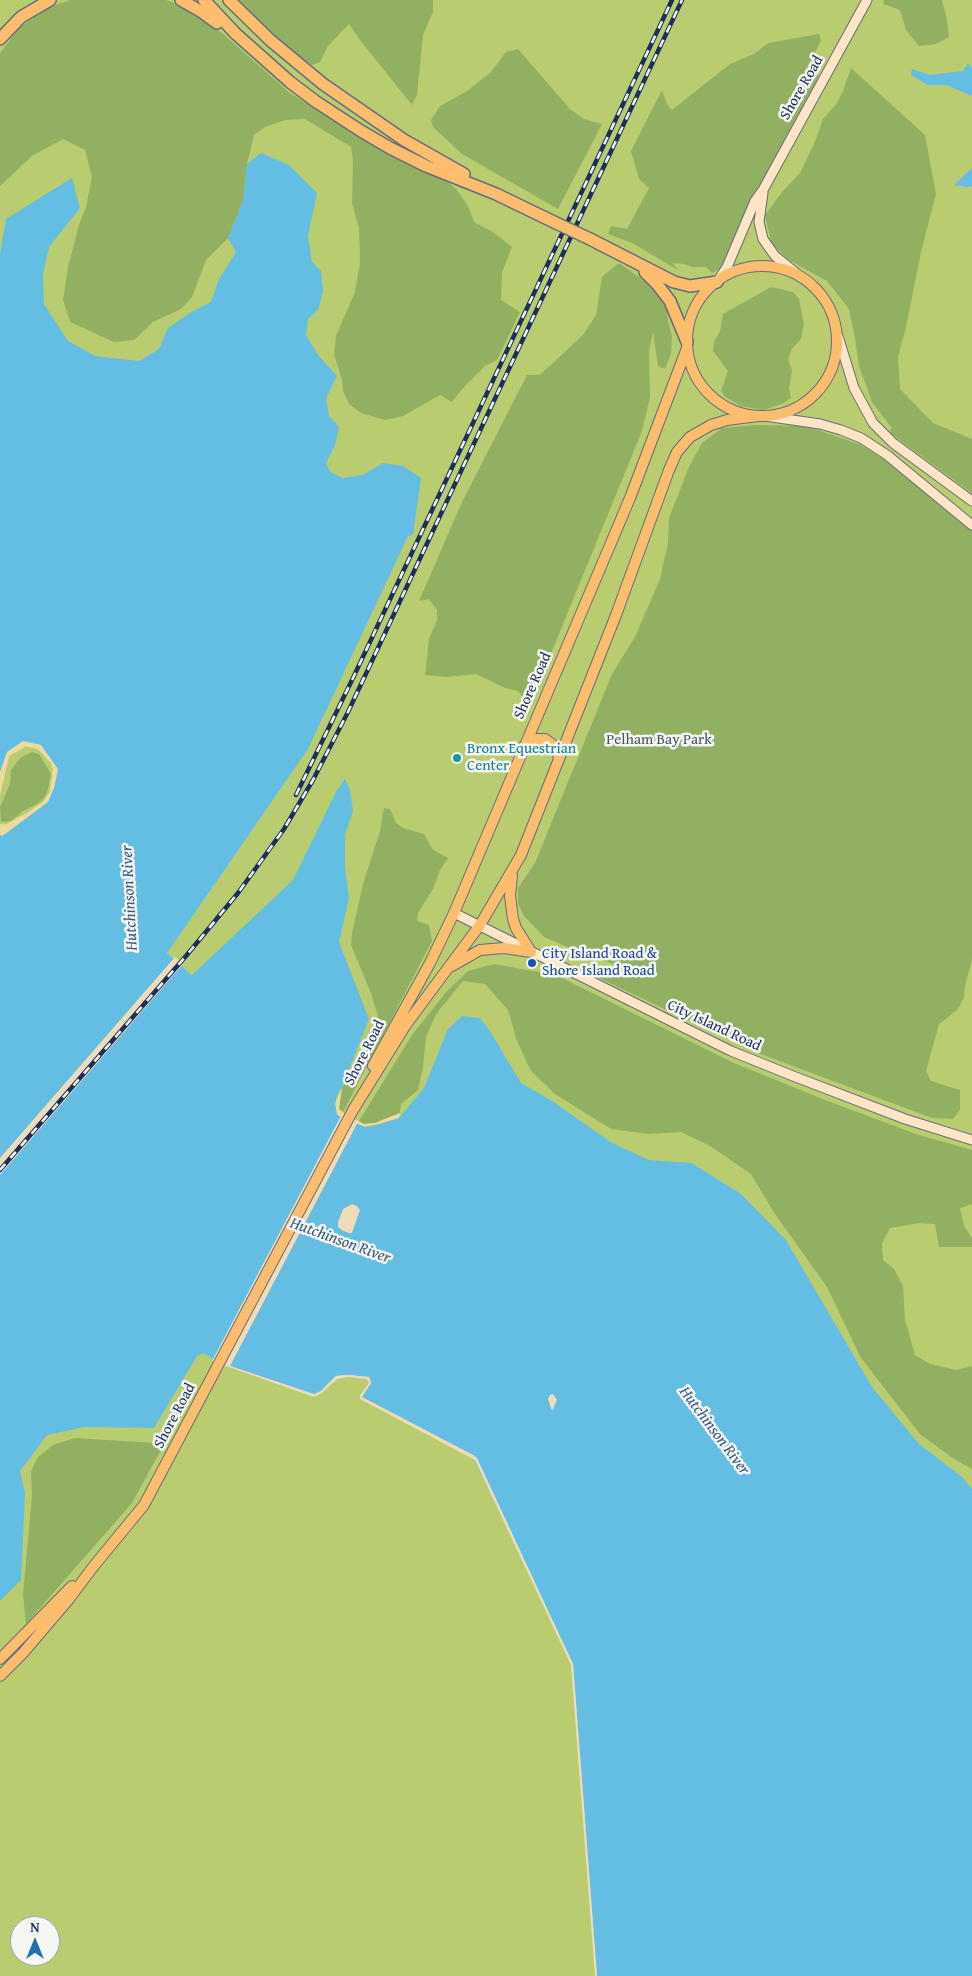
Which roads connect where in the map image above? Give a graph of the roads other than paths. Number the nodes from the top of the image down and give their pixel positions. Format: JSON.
{"nodes":[{"id":1,"x":50,"y":0,"type":"edge"},
{"id":2,"x":181,"y":0,"type":"edge"},
{"id":3,"x":204,"y":0,"type":"edge"},
{"id":4,"x":229,"y":0,"type":"edge"},
{"id":5,"x":866,"y":0,"type":"edge"},
{"id":6,"x":0,"y":39,"type":"edge"},
{"id":7,"x":246,"y":43,"type":"junction"},
{"id":8,"x":763,"y":190,"type":"junction"},
{"id":9,"x":496,"y":194,"type":"junction"},
{"id":10,"x":634,"y":262,"type":"junction"},
{"id":11,"x":802,"y":278,"type":"junction"},
{"id":12,"x":717,"y":282,"type":"junction"},
{"id":13,"x":838,"y":336,"type":"junction"},
{"id":14,"x":687,"y":345,"type":"junction"},
{"id":15,"x":762,"y":416,"type":"junction"},
{"id":16,"x":972,"y":501,"type":"edge"},
{"id":17,"x":972,"y":524,"type":"edge"},
{"id":18,"x":523,"y":748,"type":"junction"},
{"id":19,"x":559,"y":763,"type":"junction"},
{"id":20,"x":513,"y":870,"type":"junction"},
{"id":21,"x":454,"y":913,"type":"junction"},
{"id":22,"x":480,"y":925,"type":"junction"},
{"id":23,"x":531,"y":952,"type":"junction"},
{"id":24,"x":447,"y":969,"type":"junction"},
{"id":25,"x":353,"y":1110,"type":"junction"},
{"id":26,"x":972,"y":1140,"type":"edge"},
{"id":27,"x":93,"y":1567,"type":"junction"},
{"id":28,"x":23,"y":1653,"type":"junction"},
{"id":29,"x":0,"y":1659,"type":"edge"},
{"id":30,"x":0,"y":1676,"type":"edge"},
{"id":31,"x":0,"y":1683,"type":"edge"}],
"edges":[{"from":1,"to":6,"type":"highway"},
{"from":2,"to":7,"type":"highway"},
{"from":3,"to":7,"type":"highway"},
{"from":4,"to":9,"type":"highway"},
{"from":5,"to":8,"type":"main road","name":"Shore Road"},
{"from":7,"to":9,"type":"highway"},
{"from":8,"to":11,"type":"main road","name":"Shore Road"},
{"from":8,"to":12,"type":"main road","name":"Shore Road"},
{"from":9,"to":10,"type":"highway","bridge":true},
{"from":10,"to":12,"type":"highway"},
{"from":10,"to":14,"type":"highway"},
{"from":11,"to":12,"type":"main road"},
{"from":11,"to":13,"type":"main road"},
{"from":12,"to":14,"type":"main road"},
{"from":13,"to":15,"type":"main road"},
{"from":13,"to":16,"type":"main road"},
{"from":14,"to":15,"type":"main road"},
{"from":14,"to":18,"type":"main road","name":"Shore Road"},
{"from":15,"to":17,"type":"main road"},
{"from":15,"to":19,"type":"main road","name":"Shore Road"},
{"from":18,"to":19,"type":"main road"},
{"from":18,"to":21,"type":"main road","name":"Shore Road"},
{"from":19,"to":20,"type":"main road","name":"Shore Road"},
{"from":20,"to":22,"type":"main road","name":"Shore Road"},
{"from":20,"to":23,"type":"main road"},
{"from":21,"to":22,"type":"main road","name":"City Island Road"},
{"from":21,"to":25,"type":"main road","name":"Shore Road"},
{"from":22,"to":23,"type":"main road","name":"City Island Road"},
{"from":22,"to":24,"type":"main road","name":"Shore Road"},
{"from":23,"to":24,"type":"main road"},
{"from":23,"to":26,"type":"main road","name":"City Island Road"},
{"from":24,"to":25,"type":"main road","name":"Shore Road"},
{"from":25,"to":27,"type":"main road","name":"Shore Road"},
{"from":27,"to":28,"type":"main road","name":"Shore Road"},
{"from":27,"to":29,"type":"main road","name":"Shore Road"},
{"from":28,"to":30,"type":"main road","name":"Shore Road"},
{"from":28,"to":31,"type":"main road"}]}
